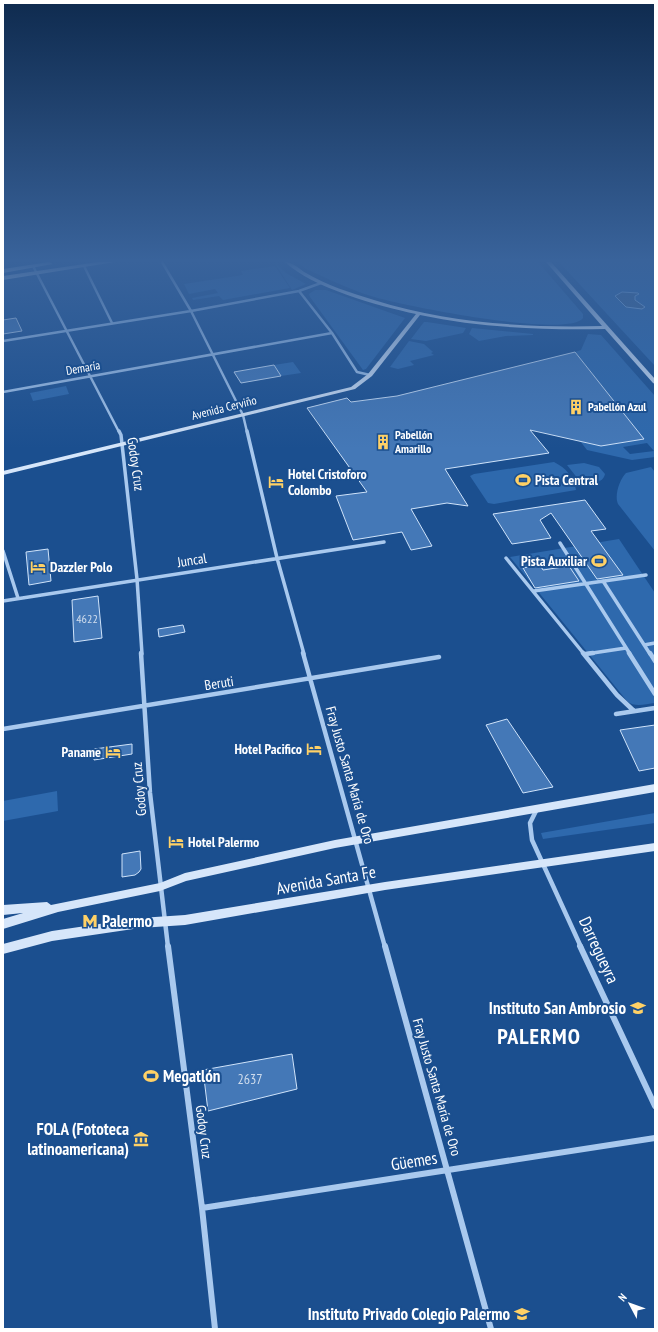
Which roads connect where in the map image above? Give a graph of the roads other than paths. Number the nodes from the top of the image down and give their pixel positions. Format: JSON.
{"nodes":[{"id":1,"x":63,"y":324,"type":"edge"},
{"id":2,"x":104,"y":324,"type":"edge"},
{"id":3,"x":198,"y":324,"type":"edge"},
{"id":4,"x":325,"y":324,"type":"edge"},
{"id":5,"x":409,"y":324,"type":"edge"},
{"id":6,"x":500,"y":324,"type":"edge"},
{"id":7,"x":603,"y":324,"type":"edge"},
{"id":8,"x":606,"y":327,"type":"junction"},
{"id":9,"x":66,"y":330,"type":"junction"},
{"id":10,"x":332,"y":333,"type":"junction"},
{"id":11,"x":3,"y":340,"type":"edge"},
{"id":12,"x":214,"y":354,"type":"junction"},
{"id":13,"x":370,"y":375,"type":"junction"},
{"id":14,"x":90,"y":376,"type":"junction"},
{"id":15,"x":655,"y":382,"type":"edge"},
{"id":16,"x":3,"y":392,"type":"edge"},
{"id":17,"x":243,"y":415,"type":"junction"},
{"id":18,"x":122,"y":444,"type":"junction"},
{"id":19,"x":3,"y":472,"type":"edge"},
{"id":20,"x":384,"y":542,"type":"dead end"},
{"id":21,"x":560,"y":543,"type":"dead end"},
{"id":22,"x":3,"y":551,"type":"edge"},
{"id":23,"x":277,"y":558,"type":"junction"},
{"id":24,"x":506,"y":558,"type":"dead end"},
{"id":25,"x":646,"y":575,"type":"dead end"},
{"id":26,"x":138,"y":579,"type":"junction"},
{"id":27,"x":603,"y":581,"type":"junction"},
{"id":28,"x":586,"y":583,"type":"junction"},
{"id":29,"x":534,"y":591,"type":"junction"},
{"id":30,"x":18,"y":598,"type":"junction"},
{"id":31,"x":3,"y":601,"type":"edge"},
{"id":32,"x":655,"y":643,"type":"edge"},
{"id":33,"x":644,"y":645,"type":"junction"},
{"id":34,"x":626,"y":648,"type":"junction"},
{"id":35,"x":585,"y":654,"type":"junction"},
{"id":36,"x":439,"y":657,"type":"dead end"},
{"id":37,"x":655,"y":661,"type":"edge"},
{"id":38,"x":311,"y":679,"type":"junction"},
{"id":39,"x":655,"y":694,"type":"edge"},
{"id":40,"x":144,"y":707,"type":"junction"},
{"id":41,"x":655,"y":708,"type":"edge"},
{"id":42,"x":634,"y":711,"type":"junction"},
{"id":43,"x":616,"y":714,"type":"dead end"},
{"id":44,"x":3,"y":729,"type":"edge"},
{"id":45,"x":655,"y":788,"type":"edge"},
{"id":46,"x":538,"y":807,"type":"junction"},
{"id":47,"x":356,"y":840,"type":"junction"},
{"id":48,"x":655,"y":847,"type":"edge"},
{"id":49,"x":543,"y":864,"type":"junction"},
{"id":50,"x":160,"y":887,"type":"junction"},
{"id":51,"x":369,"y":888,"type":"junction"},
{"id":52,"x":58,"y":907,"type":"junction"},
{"id":53,"x":3,"y":910,"type":"edge"},
{"id":54,"x":165,"y":921,"type":"junction"},
{"id":55,"x":3,"y":924,"type":"edge"},
{"id":56,"x":3,"y":949,"type":"edge"},
{"id":57,"x":655,"y":1106,"type":"edge"},
{"id":58,"x":655,"y":1138,"type":"edge"},
{"id":59,"x":448,"y":1170,"type":"junction"},
{"id":60,"x":202,"y":1208,"type":"junction"},
{"id":61,"x":215,"y":1329,"type":"edge"},
{"id":62,"x":491,"y":1329,"type":"edge"}],
"edges":[{"from":1,"to":9,"type":"street","name":"Godoy Cruz"},
{"from":2,"to":9,"type":"street"},
{"from":3,"to":12,"type":"street","name":"Fray Justo Santa María de Oro"},
{"from":4,"to":10,"type":"street"},
{"from":5,"to":13,"type":"main road","name":"Avenida Cerviño"},
{"from":6,"to":8,"type":"main road"},
{"from":7,"to":8,"type":"main road"},
{"from":8,"to":15,"type":"main road"},
{"from":9,"to":11,"type":"street"},
{"from":9,"to":14,"type":"street","name":"Godoy Cruz"},
{"from":10,"to":12,"type":"street","name":"Demaría"},
{"from":10,"to":13,"type":"street"},
{"from":12,"to":14,"type":"street","name":"Demaría"},
{"from":12,"to":17,"type":"street","name":"Fray Justo Santa María de Oro"},
{"from":13,"to":17,"type":"main road","name":"Avenida Cerviño"},
{"from":14,"to":16,"type":"street","name":"Demaría"},
{"from":14,"to":18,"type":"street","name":"Godoy Cruz"},
{"from":17,"to":18,"type":"main road","name":"Avenida Cerviño"},
{"from":17,"to":23,"type":"street","name":"Fray Justo Santa María de Oro"},
{"from":18,"to":19,"type":"main road","name":"Avenida Cerviño"},
{"from":18,"to":26,"type":"street","name":"Godoy Cruz"},
{"from":20,"to":23,"type":"street","name":"Juncal"},
{"from":21,"to":28,"type":"street"},
{"from":22,"to":30,"type":"street"},
{"from":23,"to":26,"type":"street","name":"Juncal"},
{"from":23,"to":38,"type":"street","name":"Fray Justo Santa María de Oro"},
{"from":24,"to":29,"type":"street"},
{"from":25,"to":27,"type":"street"},
{"from":26,"to":30,"type":"street","name":"Juncal"},
{"from":26,"to":40,"type":"street","name":"Godoy Cruz"},
{"from":27,"to":28,"type":"street"},
{"from":27,"to":33,"type":"street"},
{"from":28,"to":29,"type":"street"},
{"from":28,"to":34,"type":"street"},
{"from":29,"to":35,"type":"street"},
{"from":30,"to":31,"type":"street","name":"Juncal"},
{"from":32,"to":33,"type":"street"},
{"from":33,"to":37,"type":"street"},
{"from":34,"to":35,"type":"street"},
{"from":34,"to":39,"type":"street"},
{"from":35,"to":42,"type":"street"},
{"from":36,"to":38,"type":"street","name":"Beruti"},
{"from":38,"to":40,"type":"street","name":"Beruti"},
{"from":38,"to":47,"type":"street","name":"Fray Justo Santa María de Oro"},
{"from":40,"to":44,"type":"street","name":"Beruti"},
{"from":40,"to":50,"type":"street","name":"Godoy Cruz"},
{"from":41,"to":42,"type":"street"},
{"from":42,"to":43,"type":"street"},
{"from":45,"to":46,"type":"main road","name":"Avenida Santa Fe"},
{"from":46,"to":47,"type":"main road","name":"Avenida Santa Fe"},
{"from":46,"to":49,"type":"street","name":"Darregueyra"},
{"from":47,"to":50,"type":"main road","name":"Avenida Santa Fe"},
{"from":47,"to":51,"type":"street","name":"Fray Justo Santa María de Oro"},
{"from":48,"to":49,"type":"main road","name":"Avenida Santa Fe"},
{"from":49,"to":51,"type":"main road","name":"Avenida Santa Fe"},
{"from":49,"to":57,"type":"street","name":"Darregueyra"},
{"from":50,"to":52,"type":"main road","name":"Avenida Santa Fe"},
{"from":50,"to":54,"type":"street","name":"Godoy Cruz"},
{"from":51,"to":54,"type":"main road","name":"Avenida Santa Fe"},
{"from":51,"to":59,"type":"street","name":"Fray Justo Santa María de Oro"},
{"from":52,"to":53,"type":"main road","name":"Avenida Santa Fe"},
{"from":52,"to":55,"type":"main road","name":"Avenida Santa Fe"},
{"from":54,"to":56,"type":"main road","name":"Avenida Santa Fe"},
{"from":54,"to":60,"type":"street","name":"Godoy Cruz"},
{"from":58,"to":59,"type":"street","name":"Güemes"},
{"from":59,"to":60,"type":"street","name":"Güemes"},
{"from":59,"to":62,"type":"street","name":"Fray Justo Santa María de Oro"},
{"from":60,"to":61,"type":"street","name":"Godoy Cruz"}]}
